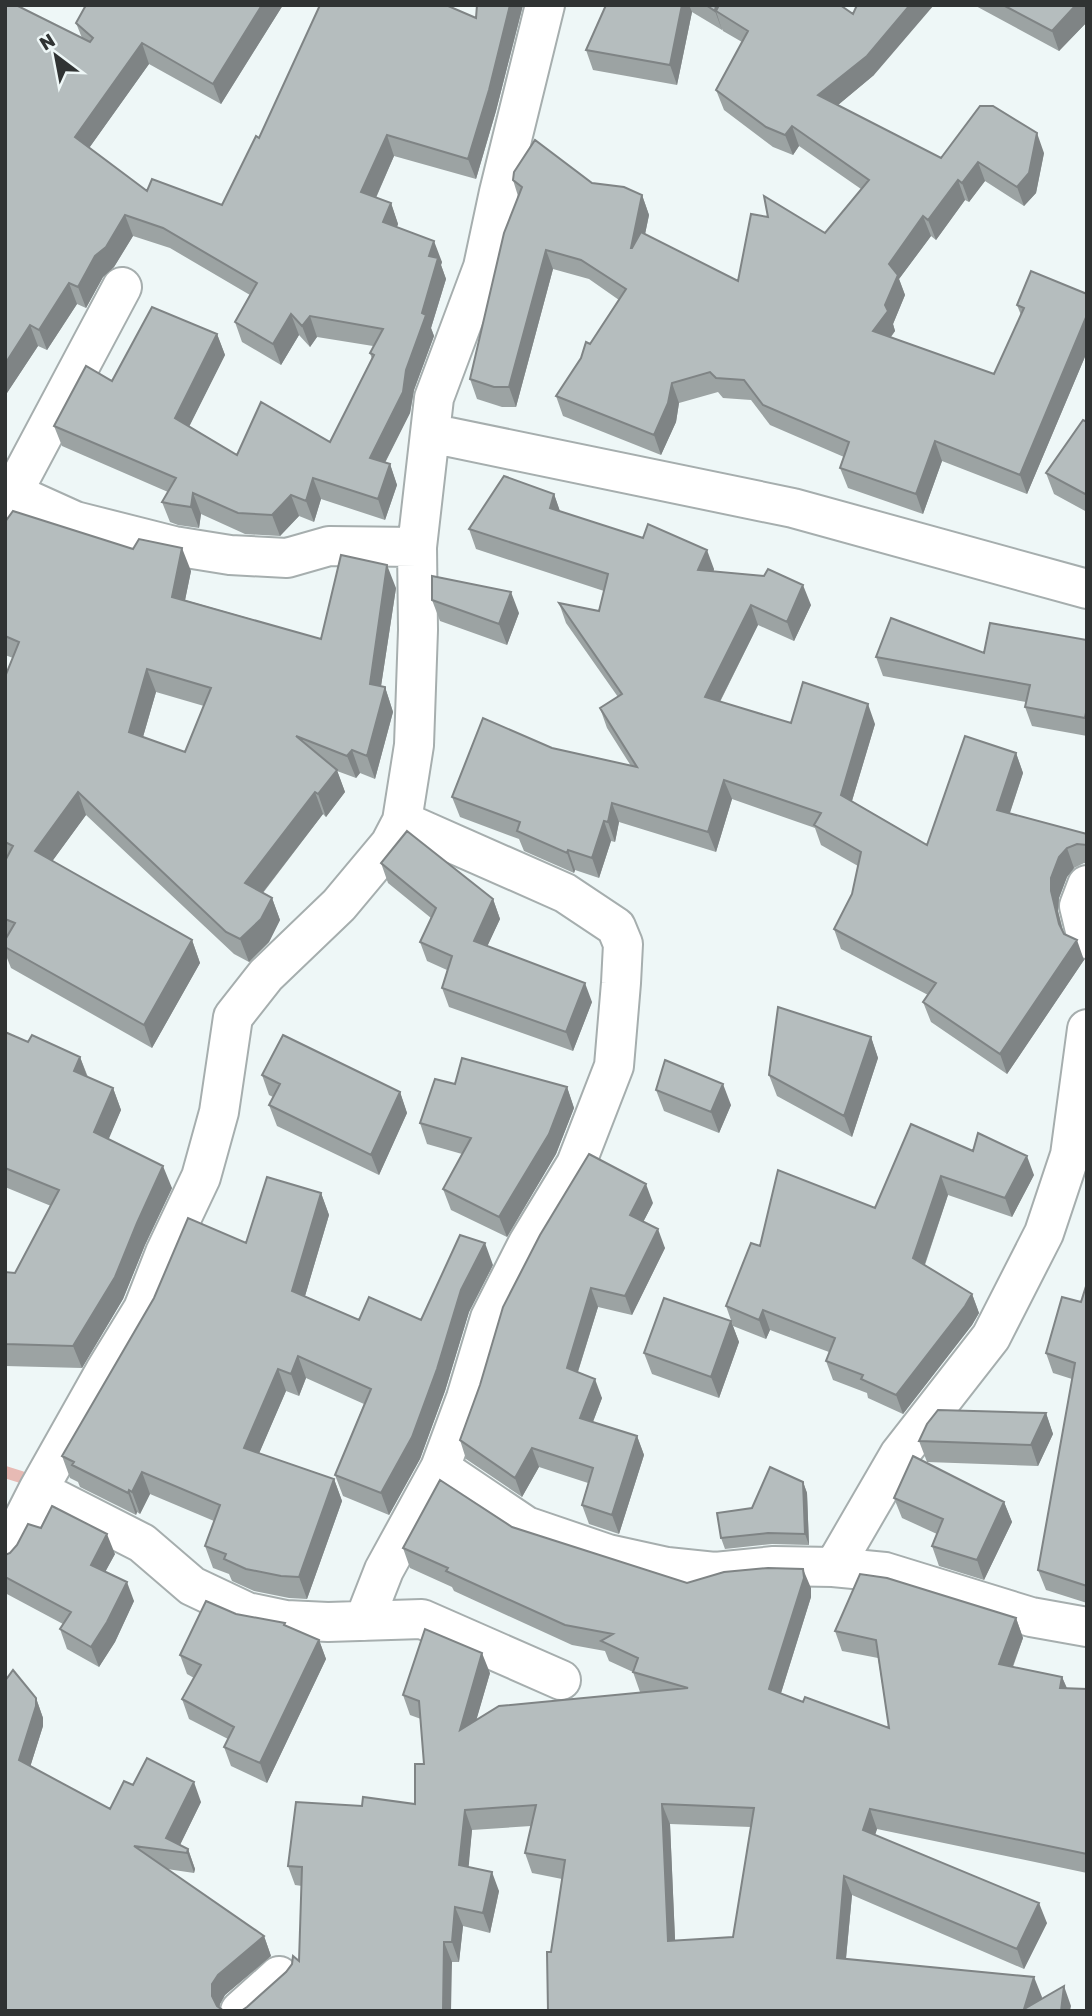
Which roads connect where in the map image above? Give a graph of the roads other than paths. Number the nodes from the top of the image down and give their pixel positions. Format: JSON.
{"nodes":[{"id":1,"x":545,"y":5,"type":"edge"},
{"id":2,"x":122,"y":286,"type":"dead end"},
{"id":3,"x":430,"y":433,"type":"junction"},
{"id":4,"x":9,"y":500,"type":"edge"},
{"id":5,"x":416,"y":547,"type":"junction"},
{"id":6,"x":1087,"y":589,"type":"edge"},
{"id":7,"x":402,"y":821,"type":"junction"},
{"id":8,"x":1087,"y":885,"type":"edge"},
{"id":9,"x":1087,"y":939,"type":"edge"},
{"id":10,"x":1087,"y":1029,"type":"edge"},
{"id":11,"x":440,"y":1468,"type":"junction"},
{"id":12,"x":38,"y":1490,"type":"junction"},
{"id":13,"x":5,"y":1555,"type":"edge"},
{"id":14,"x":834,"y":1567,"type":"junction"},
{"id":15,"x":363,"y":1621,"type":"junction"},
{"id":16,"x":1087,"y":1628,"type":"edge"},
{"id":17,"x":561,"y":1680,"type":"dead end"},
{"id":18,"x":279,"y":1976,"type":"edge"},
{"id":19,"x":240,"y":2011,"type":"edge"}],
"edges":[{"from":1,"to":3,"type":"street"},
{"from":2,"to":4,"type":"street"},
{"from":3,"to":5,"type":"street"},
{"from":3,"to":6,"type":"street"},
{"from":4,"to":5,"type":"street"},
{"from":5,"to":7,"type":"street"},
{"from":7,"to":11,"type":"street"},
{"from":7,"to":12,"type":"street"},
{"from":8,"to":9,"type":"street"},
{"from":10,"to":14,"type":"street"},
{"from":11,"to":14,"type":"street"},
{"from":11,"to":15,"type":"street"},
{"from":12,"to":13,"type":"street"},
{"from":12,"to":15,"type":"street"},
{"from":14,"to":16,"type":"street"},
{"from":15,"to":17,"type":"street"},
{"from":18,"to":19,"type":"street"}]}
